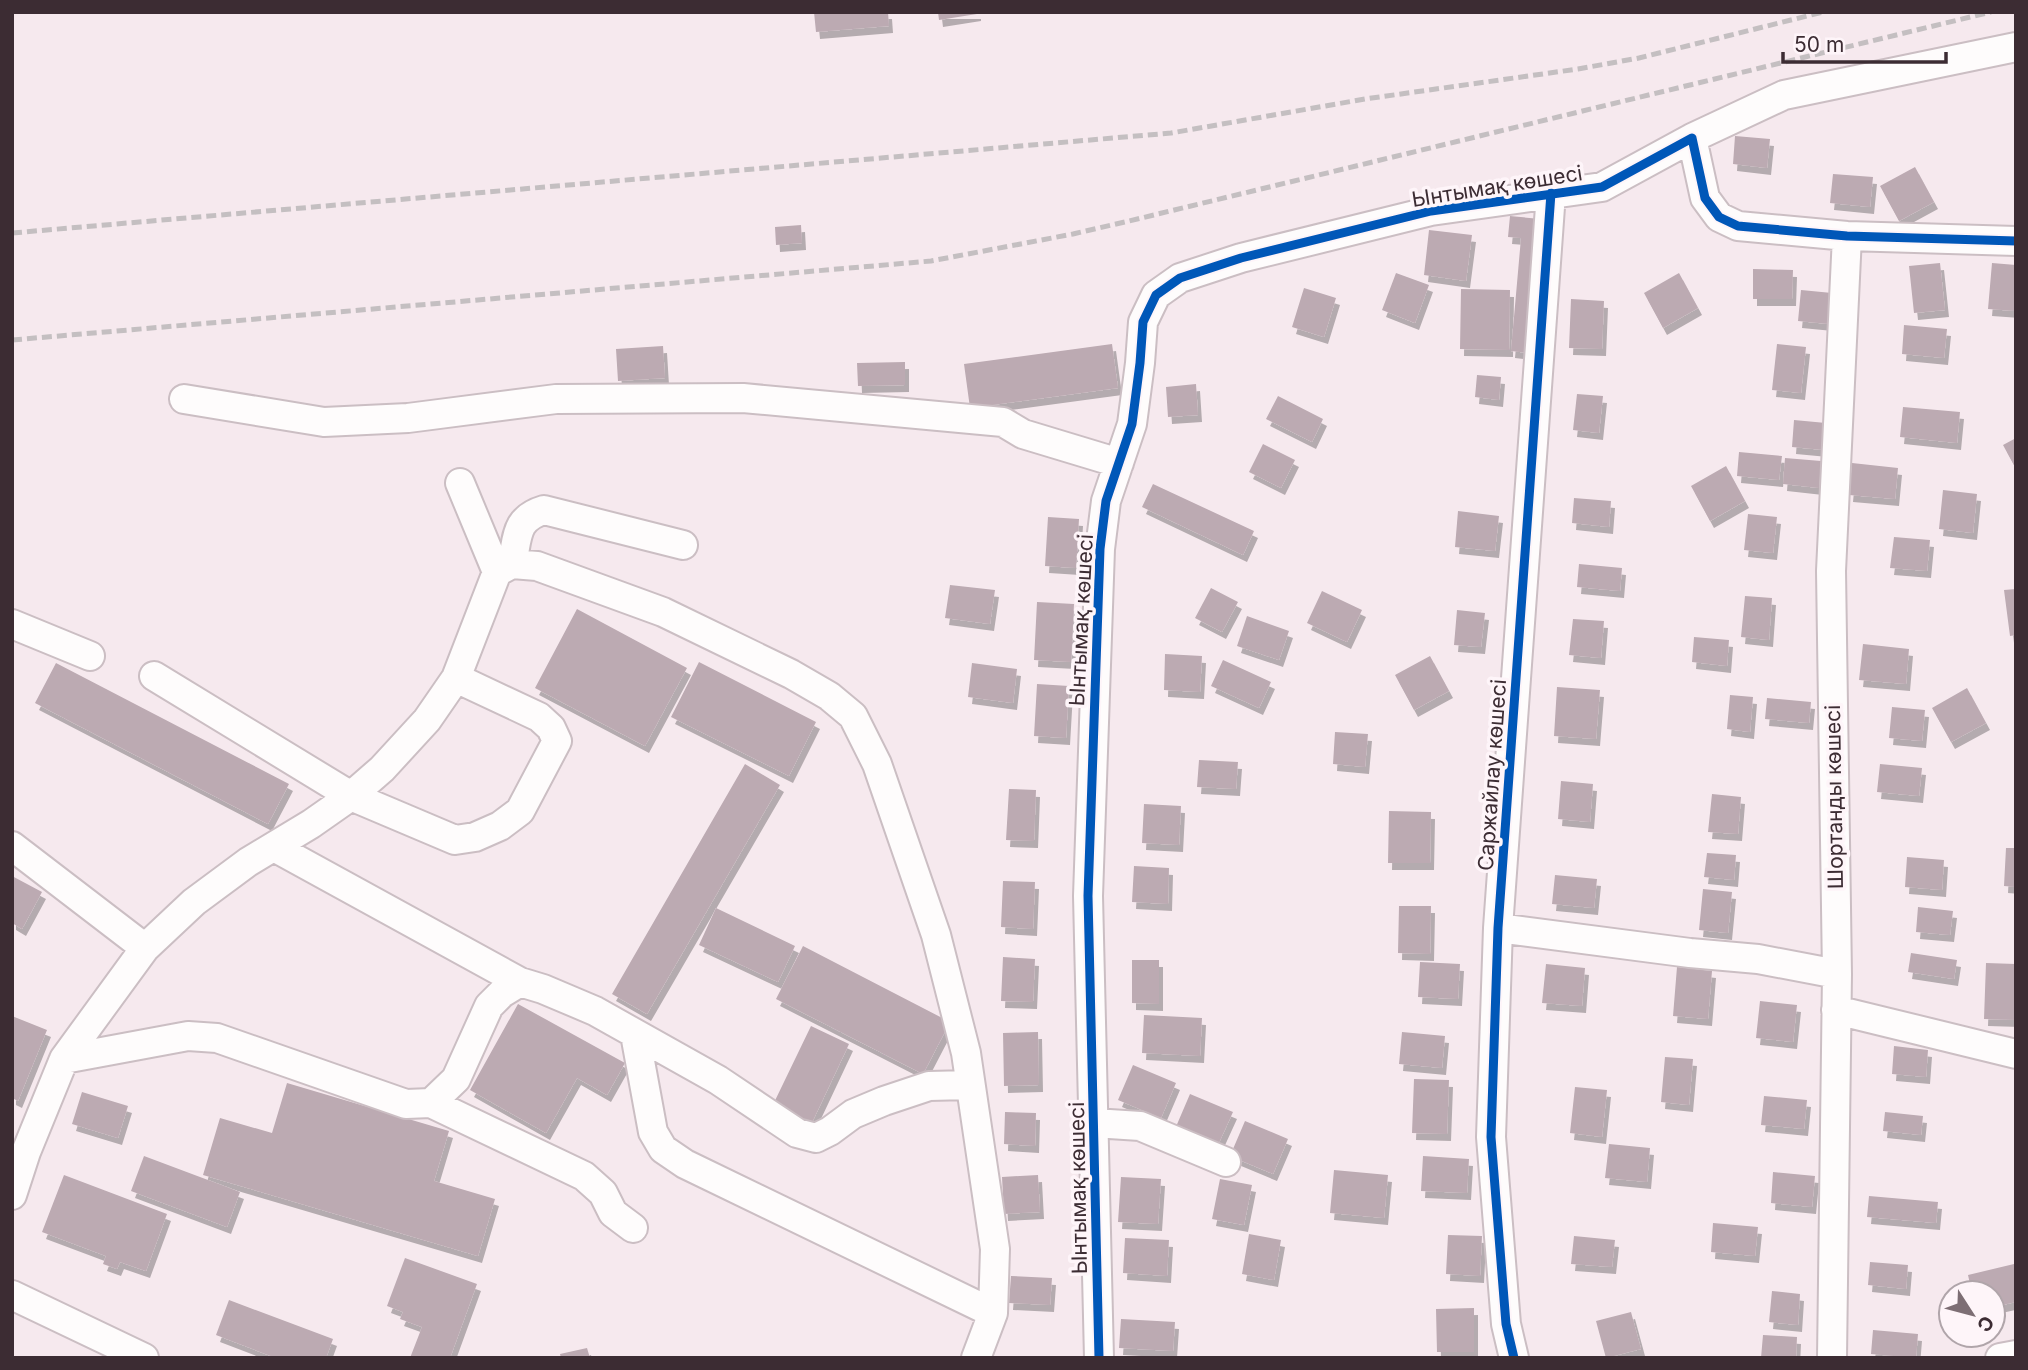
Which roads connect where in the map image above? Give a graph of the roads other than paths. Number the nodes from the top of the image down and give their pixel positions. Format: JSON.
{"nodes":[{"id":1,"x":2016,"y":47,"type":"edge"},
{"id":2,"x":1692,"y":138,"type":"junction"},
{"id":3,"x":1551,"y":193,"type":"junction"},
{"id":4,"x":1847,"y":236,"type":"junction"},
{"id":5,"x":2016,"y":241,"type":"edge"},
{"id":6,"x":184,"y":399,"type":"dead end"},
{"id":7,"x":1119,"y":463,"type":"junction"},
{"id":8,"x":460,"y":483,"type":"dead end"},
{"id":9,"x":683,"y":545,"type":"dead end"},
{"id":10,"x":505,"y":568,"type":"junction"},
{"id":11,"x":12,"y":624,"type":"edge"},
{"id":12,"x":90,"y":656,"type":"dead end"},
{"id":13,"x":154,"y":676,"type":"dead end"},
{"id":14,"x":456,"y":678,"type":"junction"},
{"id":15,"x":351,"y":796,"type":"junction"},
{"id":16,"x":12,"y":846,"type":"edge"},
{"id":17,"x":274,"y":846,"type":"junction"},
{"id":18,"x":1498,"y":928,"type":"junction"},
{"id":19,"x":145,"y":947,"type":"junction"},
{"id":20,"x":1837,"y":974,"type":"junction"},
{"id":21,"x":520,"y":982,"type":"junction"},
{"id":22,"x":1836,"y":1010,"type":"junction"},
{"id":23,"x":635,"y":1034,"type":"junction"},
{"id":24,"x":2016,"y":1054,"type":"edge"},
{"id":25,"x":64,"y":1059,"type":"junction"},
{"id":26,"x":970,"y":1085,"type":"junction"},
{"id":27,"x":431,"y":1103,"type":"junction"},
{"id":28,"x":1094,"y":1123,"type":"junction"},
{"id":29,"x":1226,"y":1163,"type":"dead end"},
{"id":30,"x":12,"y":1195,"type":"edge"},
{"id":31,"x":633,"y":1228,"type":"dead end"},
{"id":32,"x":12,"y":1295,"type":"edge"},
{"id":33,"x":993,"y":1313,"type":"junction"},
{"id":34,"x":2016,"y":1355,"type":"edge"},
{"id":35,"x":144,"y":1358,"type":"edge"},
{"id":36,"x":975,"y":1358,"type":"edge"},
{"id":37,"x":1099,"y":1358,"type":"edge"},
{"id":38,"x":1514,"y":1358,"type":"edge"},
{"id":39,"x":1832,"y":1358,"type":"edge"},
{"id":40,"x":2000,"y":1358,"type":"edge"}],
"edges":[{"from":1,"to":2,"type":"street","name":"Ынтымақ көшесі"},
{"from":2,"to":3,"type":"street","name":"Ынтымақ көшесі"},
{"from":2,"to":4,"type":"street"},
{"from":3,"to":7,"type":"street","name":"Ынтымақ көшесі"},
{"from":3,"to":18,"type":"street","name":"Саржайлау көшесі"},
{"from":4,"to":5,"type":"street"},
{"from":4,"to":20,"type":"street","name":"Шортанды көшесі"},
{"from":6,"to":7,"type":"street"},
{"from":7,"to":28,"type":"street","name":"Ынтымақ көшесі"},
{"from":8,"to":10,"type":"street"},
{"from":9,"to":10,"type":"street"},
{"from":10,"to":14,"type":"street"},
{"from":10,"to":26,"type":"street"},
{"from":11,"to":12,"type":"street"},
{"from":13,"to":15,"type":"street"},
{"from":14,"to":15,"type":"street"},
{"from":14,"to":15,"type":"street"},
{"from":15,"to":17,"type":"street"},
{"from":16,"to":19,"type":"street"},
{"from":17,"to":19,"type":"street"},
{"from":17,"to":21,"type":"street"},
{"from":18,"to":20,"type":"street"},
{"from":18,"to":38,"type":"street","name":"Саржайлау көшесі"},
{"from":19,"to":25,"type":"street"},
{"from":20,"to":22,"type":"street","name":"Шортанды көшесі"},
{"from":21,"to":23,"type":"street"},
{"from":21,"to":27,"type":"street"},
{"from":22,"to":24,"type":"street"},
{"from":22,"to":39,"type":"street","name":"Шортанды көшесі"},
{"from":23,"to":26,"type":"street"},
{"from":23,"to":33,"type":"street"},
{"from":25,"to":27,"type":"street"},
{"from":25,"to":30,"type":"street"},
{"from":26,"to":33,"type":"street"},
{"from":27,"to":31,"type":"street"},
{"from":28,"to":29,"type":"street"},
{"from":28,"to":37,"type":"street","name":"Ынтымақ көшесі"},
{"from":32,"to":35,"type":"street"},
{"from":33,"to":36,"type":"street"},
{"from":34,"to":40,"type":"street"}]}
